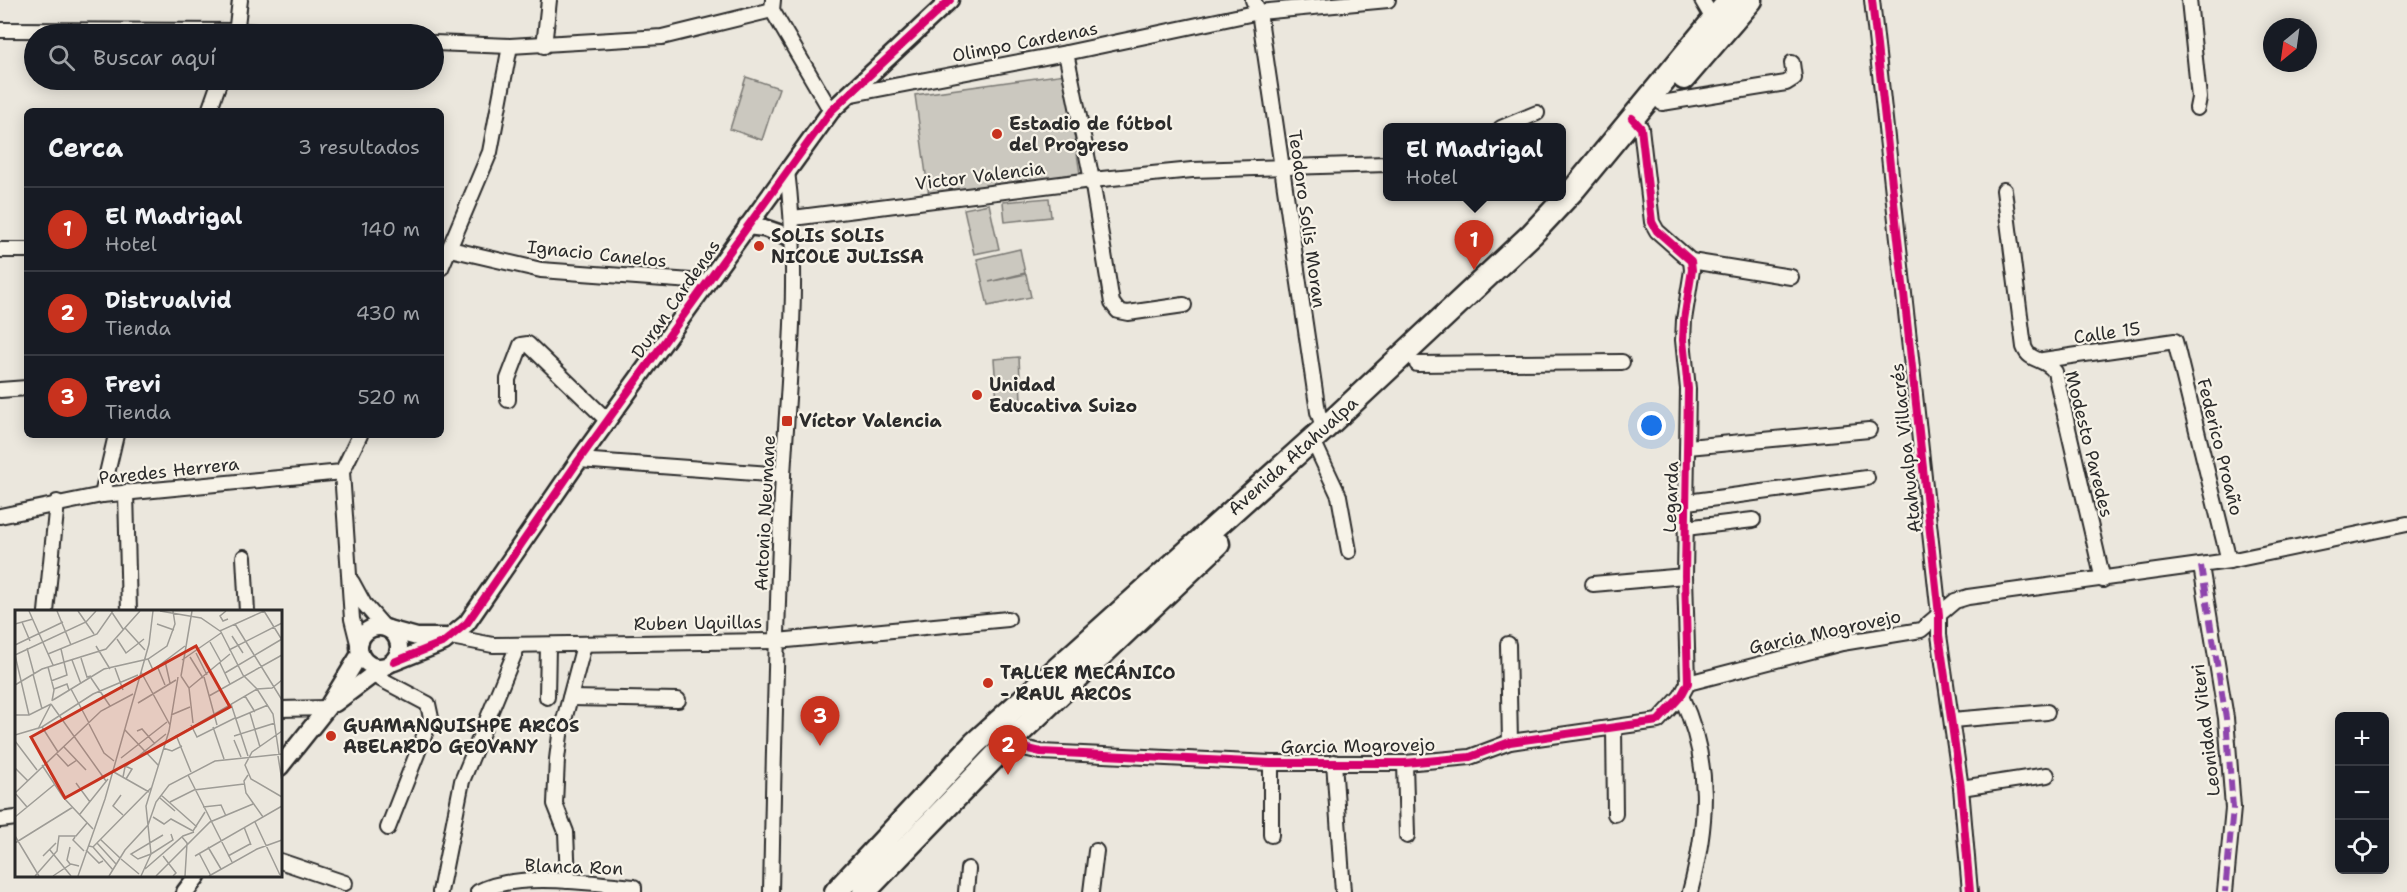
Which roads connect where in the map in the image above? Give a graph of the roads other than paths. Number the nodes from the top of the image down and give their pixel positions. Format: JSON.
{"nodes":[{"id":1,"x":240,"y":0,"type":"edge"},
{"id":2,"x":549,"y":0,"type":"edge"},
{"id":3,"x":950,"y":0,"type":"edge"},
{"id":4,"x":1388,"y":0,"type":"edge"},
{"id":5,"x":1730,"y":0,"type":"edge"},
{"id":6,"x":1751,"y":0,"type":"edge"},
{"id":7,"x":1872,"y":0,"type":"edge"},
{"id":8,"x":2189,"y":0,"type":"edge"},
{"id":9,"x":772,"y":5,"type":"edge"},
{"id":10,"x":1256,"y":6,"type":"edge"},
{"id":11,"x":1708,"y":10,"type":"edge"},
{"id":12,"x":237,"y":24,"type":"edge"},
{"id":13,"x":0,"y":30,"type":"edge"},
{"id":14,"x":24,"y":30,"type":"edge"},
{"id":15,"x":444,"y":43,"type":"edge"},
{"id":16,"x":510,"y":46,"type":"junction"},
{"id":17,"x":544,"y":46,"type":"junction"},
{"id":18,"x":1066,"y":53,"type":"junction"},
{"id":19,"x":1792,"y":63,"type":"dead end"},
{"id":20,"x":216,"y":90,"type":"edge"},
{"id":21,"x":848,"y":95,"type":"junction"},
{"id":22,"x":1662,"y":103,"type":"junction"},
{"id":23,"x":210,"y":108,"type":"edge"},
{"id":24,"x":2197,"y":108,"type":"dead end"},
{"id":25,"x":831,"y":111,"type":"junction"},
{"id":26,"x":1537,"y":113,"type":"dead end"},
{"id":27,"x":1513,"y":123,"type":"edge"},
{"id":28,"x":1636,"y":123,"type":"junction"},
{"id":29,"x":1383,"y":164,"type":"edge"},
{"id":30,"x":1281,"y":167,"type":"junction"},
{"id":31,"x":787,"y":171,"type":"junction"},
{"id":32,"x":1092,"y":180,"type":"junction"},
{"id":33,"x":2004,"y":190,"type":"dead end"},
{"id":34,"x":1566,"y":198,"type":"edge"},
{"id":35,"x":1563,"y":201,"type":"edge"},
{"id":36,"x":793,"y":218,"type":"junction"},
{"id":37,"x":747,"y":226,"type":"junction"},
{"id":38,"x":793,"y":238,"type":"junction"},
{"id":39,"x":450,"y":249,"type":"junction"},
{"id":40,"x":0,"y":250,"type":"edge"},
{"id":41,"x":24,"y":250,"type":"edge"},
{"id":42,"x":1691,"y":261,"type":"junction"},
{"id":43,"x":444,"y":262,"type":"edge"},
{"id":44,"x":1791,"y":277,"type":"dead end"},
{"id":45,"x":705,"y":282,"type":"junction"},
{"id":46,"x":1184,"y":305,"type":"dead end"},
{"id":47,"x":2175,"y":341,"type":"joint"},
{"id":48,"x":2043,"y":360,"type":"junction"},
{"id":49,"x":1622,"y":362,"type":"dead end"},
{"id":50,"x":1417,"y":364,"type":"junction"},
{"id":51,"x":24,"y":388,"type":"edge"},
{"id":52,"x":0,"y":390,"type":"edge"},
{"id":53,"x":508,"y":400,"type":"dead end"},
{"id":54,"x":608,"y":421,"type":"junction"},
{"id":55,"x":1869,"y":430,"type":"dead end"},
{"id":56,"x":115,"y":438,"type":"edge"},
{"id":57,"x":359,"y":438,"type":"edge"},
{"id":58,"x":1320,"y":439,"type":"junction"},
{"id":59,"x":1688,"y":447,"type":"junction"},
{"id":60,"x":579,"y":460,"type":"junction"},
{"id":61,"x":342,"y":472,"type":"junction"},
{"id":62,"x":783,"y":475,"type":"junction"},
{"id":63,"x":1867,"y":478,"type":"dead end"},
{"id":64,"x":126,"y":492,"type":"junction"},
{"id":65,"x":102,"y":495,"type":"junction"},
{"id":66,"x":57,"y":502,"type":"junction"},
{"id":67,"x":1687,"y":502,"type":"junction"},
{"id":68,"x":0,"y":516,"type":"edge"},
{"id":69,"x":1753,"y":520,"type":"dead end"},
{"id":70,"x":2407,"y":524,"type":"edge"},
{"id":71,"x":1685,"y":528,"type":"junction"},
{"id":72,"x":1349,"y":551,"type":"dead end"},
{"id":73,"x":244,"y":557,"type":"dead end"},
{"id":74,"x":2229,"y":561,"type":"junction"},
{"id":75,"x":2201,"y":566,"type":"junction"},
{"id":76,"x":1684,"y":576,"type":"junction"},
{"id":77,"x":350,"y":577,"type":"junction"},
{"id":78,"x":2103,"y":580,"type":"junction"},
{"id":79,"x":1593,"y":584,"type":"dead end"},
{"id":80,"x":46,"y":610,"type":"edge"},
{"id":81,"x":129,"y":610,"type":"edge"},
{"id":82,"x":247,"y":610,"type":"edge"},
{"id":83,"x":1939,"y":615,"type":"junction"},
{"id":84,"x":1008,"y":619,"type":"dead end"},
{"id":85,"x":386,"y":628,"type":"junction"},
{"id":86,"x":452,"y":637,"type":"junction"},
{"id":87,"x":777,"y":641,"type":"junction"},
{"id":88,"x":1508,"y":644,"type":"dead end"},
{"id":89,"x":518,"y":645,"type":"junction"},
{"id":90,"x":548,"y":645,"type":"junction"},
{"id":91,"x":584,"y":645,"type":"junction"},
{"id":92,"x":359,"y":651,"type":"junction"},
{"id":93,"x":383,"y":668,"type":"junction"},
{"id":94,"x":1688,"y":683,"type":"junction"},
{"id":95,"x":1681,"y":696,"type":"junction"},
{"id":96,"x":547,"y":697,"type":"dead end"},
{"id":97,"x":570,"y":698,"type":"junction"},
{"id":98,"x":678,"y":700,"type":"dead end"},
{"id":99,"x":327,"y":708,"type":"junction"},
{"id":100,"x":282,"y":709,"type":"edge"},
{"id":101,"x":2047,"y":712,"type":"dead end"},
{"id":102,"x":1952,"y":720,"type":"junction"},
{"id":103,"x":1614,"y":728,"type":"junction"},
{"id":104,"x":1510,"y":742,"type":"junction"},
{"id":105,"x":1007,"y":744,"type":"junction"},
{"id":106,"x":1334,"y":762,"type":"junction"},
{"id":107,"x":1271,"y":763,"type":"junction"},
{"id":108,"x":1405,"y":763,"type":"junction"},
{"id":109,"x":282,"y":764,"type":"edge"},
{"id":110,"x":2047,"y":775,"type":"dead end"},
{"id":111,"x":1961,"y":788,"type":"junction"},
{"id":112,"x":1615,"y":814,"type":"dead end"},
{"id":113,"x":15,"y":818,"type":"edge"},
{"id":114,"x":0,"y":820,"type":"edge"},
{"id":115,"x":388,"y":828,"type":"dead end"},
{"id":116,"x":1271,"y":835,"type":"dead end"},
{"id":117,"x":1407,"y":836,"type":"dead end"},
{"id":118,"x":1096,"y":851,"type":"dead end"},
{"id":119,"x":282,"y":862,"type":"edge"},
{"id":120,"x":968,"y":869,"type":"dead end"},
{"id":121,"x":196,"y":877,"type":"edge"},
{"id":122,"x":568,"y":881,"type":"junction"},
{"id":123,"x":345,"y":883,"type":"dead end"},
{"id":124,"x":634,"y":890,"type":"edge"},
{"id":125,"x":185,"y":892,"type":"edge"},
{"id":126,"x":440,"y":892,"type":"edge"},
{"id":127,"x":478,"y":892,"type":"edge"},
{"id":128,"x":771,"y":892,"type":"edge"},
{"id":129,"x":836,"y":892,"type":"edge"},
{"id":130,"x":864,"y":892,"type":"edge"},
{"id":131,"x":966,"y":892,"type":"edge"},
{"id":132,"x":1091,"y":892,"type":"edge"},
{"id":133,"x":1343,"y":892,"type":"edge"},
{"id":134,"x":1689,"y":892,"type":"edge"},
{"id":135,"x":1970,"y":892,"type":"edge"},
{"id":136,"x":2225,"y":892,"type":"edge"}],
"edges":[{"from":1,"to":12,"type":"street"},
{"from":2,"to":17,"type":"street"},
{"from":3,"to":21,"type":"street","name":"Duran Cardenas"},
{"from":4,"to":10,"type":"street","name":"Olimpo Cardenas"},
{"from":5,"to":11,"type":"highway","name":"Avenida Atahualpa"},
{"from":6,"to":22,"type":"highway","name":"Avenida Atahualpa"},
{"from":7,"to":83,"type":"street","name":"Atahualpa Villacrés"},
{"from":8,"to":24,"type":"street"},
{"from":9,"to":17,"type":"street"},
{"from":9,"to":25,"type":"street"},
{"from":10,"to":18,"type":"street","name":"Olimpo Cardenas"},
{"from":10,"to":30,"type":"street","name":"Teodoro Solis Moran"},
{"from":11,"to":28,"type":"highway","name":"Avenida Atahualpa"},
{"from":13,"to":14,"type":"street"},
{"from":15,"to":16,"type":"street"},
{"from":16,"to":17,"type":"street"},
{"from":16,"to":39,"type":"street"},
{"from":18,"to":21,"type":"street","name":"Olimpo Cardenas"},
{"from":18,"to":32,"type":"street"},
{"from":19,"to":22,"type":"street"},
{"from":20,"to":23,"type":"street"},
{"from":21,"to":25,"type":"street","name":"Duran Cardenas"},
{"from":22,"to":28,"type":"highway","name":"Avenida Atahualpa"},
{"from":25,"to":31,"type":"street","name":"Duran Cardenas"},
{"from":26,"to":27,"type":"street"},
{"from":28,"to":34,"type":"highway","name":"Avenida Atahualpa"},
{"from":28,"to":42,"type":"street"},
{"from":28,"to":50,"type":"highway","name":"Avenida Atahualpa"},
{"from":29,"to":30,"type":"street","name":"Victor Valencia"},
{"from":30,"to":32,"type":"street","name":"Victor Valencia"},
{"from":30,"to":58,"type":"street","name":"Teodoro Solis Moran"},
{"from":31,"to":36,"type":"street","name":"Antonio Neumane"},
{"from":31,"to":37,"type":"street","name":"Duran Cardenas"},
{"from":32,"to":36,"type":"street","name":"Victor Valencia"},
{"from":32,"to":46,"type":"street"},
{"from":33,"to":48,"type":"street","name":"Modesto Paredes"},
{"from":35,"to":58,"type":"highway","name":"Avenida Atahualpa"},
{"from":36,"to":38,"type":"street","name":"Antonio Neumane"},
{"from":37,"to":38,"type":"street"},
{"from":37,"to":45,"type":"street","name":"Duran Cardenas"},
{"from":38,"to":62,"type":"street","name":"Antonio Neumane"},
{"from":39,"to":43,"type":"street"},
{"from":39,"to":45,"type":"street","name":"Ignacio Canelos"},
{"from":40,"to":41,"type":"street"},
{"from":42,"to":44,"type":"street"},
{"from":42,"to":59,"type":"street","name":"Legarda"},
{"from":45,"to":54,"type":"street","name":"Duran Cardenas"},
{"from":47,"to":48,"type":"street","name":"Calle 15"},
{"from":47,"to":74,"type":"street","name":"Federico Proaño"},
{"from":48,"to":78,"type":"street","name":"Modesto Paredes"},
{"from":49,"to":50,"type":"street"},
{"from":50,"to":58,"type":"highway","name":"Avenida Atahualpa"},
{"from":51,"to":52,"type":"street"},
{"from":53,"to":54,"type":"street"},
{"from":54,"to":60,"type":"street","name":"Duran Cardenas"},
{"from":55,"to":59,"type":"street"},
{"from":56,"to":65,"type":"street"},
{"from":57,"to":61,"type":"street"},
{"from":58,"to":72,"type":"street","name":"Teodoro Solis Moran"},
{"from":58,"to":105,"type":"highway","name":"Avenida Atahualpa"},
{"from":58,"to":129,"type":"highway","name":"Avenida Atahualpa"},
{"from":59,"to":67,"type":"street","name":"Legarda"},
{"from":60,"to":62,"type":"street"},
{"from":60,"to":86,"type":"street","name":"Duran Cardenas"},
{"from":61,"to":64,"type":"street","name":"Paredes Herrera"},
{"from":61,"to":77,"type":"street"},
{"from":62,"to":87,"type":"street","name":"Antonio Neumane"},
{"from":63,"to":67,"type":"street"},
{"from":64,"to":65,"type":"street","name":"Paredes Herrera"},
{"from":64,"to":81,"type":"street"},
{"from":65,"to":66,"type":"street","name":"Paredes Herrera"},
{"from":66,"to":68,"type":"street","name":"Paredes Herrera"},
{"from":66,"to":80,"type":"street"},
{"from":67,"to":71,"type":"street","name":"Legarda"},
{"from":69,"to":71,"type":"street"},
{"from":70,"to":74,"type":"street","name":"Garcia Mogrovejo"},
{"from":71,"to":76,"type":"street","name":"Legarda"},
{"from":73,"to":82,"type":"street"},
{"from":74,"to":75,"type":"street","name":"Garcia Mogrovejo"},
{"from":75,"to":78,"type":"street","name":"Garcia Mogrovejo"},
{"from":75,"to":136,"type":"street","name":"Leonidad Viteri"},
{"from":76,"to":79,"type":"street"},
{"from":76,"to":94,"type":"street","name":"Legarda"},
{"from":77,"to":85,"type":"street"},
{"from":77,"to":92,"type":"street"},
{"from":78,"to":83,"type":"street","name":"Garcia Mogrovejo"},
{"from":83,"to":94,"type":"street","name":"Garcia Mogrovejo"},
{"from":83,"to":102,"type":"street","name":"Atahualpa Villacrés"},
{"from":84,"to":87,"type":"street","name":"Ruben Uquillas"},
{"from":85,"to":86,"type":"street"},
{"from":85,"to":92,"type":"street"},
{"from":85,"to":93,"type":"street"},
{"from":86,"to":89,"type":"street","name":"Ruben Uquillas"},
{"from":86,"to":93,"type":"street"},
{"from":87,"to":91,"type":"street","name":"Ruben Uquillas"},
{"from":87,"to":128,"type":"street","name":"Antonio Neumane"},
{"from":88,"to":104,"type":"street"},
{"from":89,"to":90,"type":"street","name":"Ruben Uquillas"},
{"from":89,"to":126,"type":"street"},
{"from":90,"to":91,"type":"street","name":"Ruben Uquillas"},
{"from":90,"to":96,"type":"street"},
{"from":91,"to":97,"type":"street"},
{"from":92,"to":93,"type":"street"},
{"from":92,"to":99,"type":"street"},
{"from":93,"to":99,"type":"street"},
{"from":93,"to":115,"type":"street"},
{"from":94,"to":95,"type":"street","name":"Garcia Mogrovejo"},
{"from":95,"to":103,"type":"street","name":"Garcia Mogrovejo"},
{"from":95,"to":134,"type":"street"},
{"from":97,"to":98,"type":"street"},
{"from":97,"to":122,"type":"street"},
{"from":99,"to":100,"type":"street"},
{"from":99,"to":109,"type":"street"},
{"from":101,"to":102,"type":"street"},
{"from":102,"to":111,"type":"street","name":"Atahualpa Villacrés"},
{"from":103,"to":104,"type":"street","name":"Garcia Mogrovejo"},
{"from":103,"to":112,"type":"street"},
{"from":104,"to":108,"type":"street","name":"Garcia Mogrovejo"},
{"from":105,"to":107,"type":"street","name":"Garcia Mogrovejo"},
{"from":105,"to":130,"type":"highway","name":"Avenida Atahualpa"},
{"from":106,"to":107,"type":"street","name":"Garcia Mogrovejo"},
{"from":106,"to":108,"type":"street","name":"Garcia Mogrovejo"},
{"from":106,"to":133,"type":"street"},
{"from":107,"to":116,"type":"street"},
{"from":108,"to":117,"type":"street"},
{"from":110,"to":111,"type":"street"},
{"from":111,"to":135,"type":"street","name":"Atahualpa Villacrés"},
{"from":113,"to":114,"type":"street"},
{"from":118,"to":132,"type":"street"},
{"from":119,"to":123,"type":"street"},
{"from":120,"to":131,"type":"street"},
{"from":121,"to":125,"type":"street"},
{"from":122,"to":124,"type":"street","name":"Blanca Ron"},
{"from":122,"to":127,"type":"street","name":"Blanca Ron"}]}
